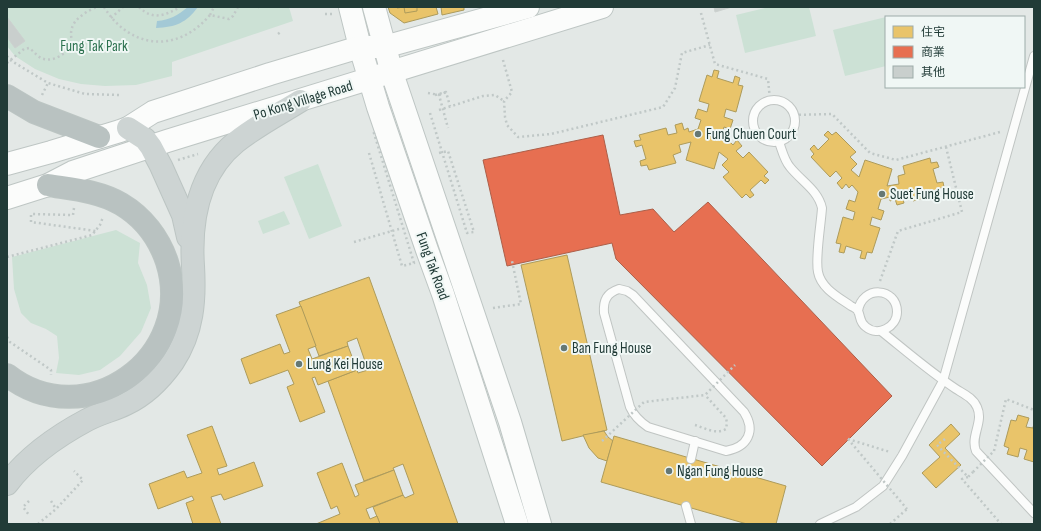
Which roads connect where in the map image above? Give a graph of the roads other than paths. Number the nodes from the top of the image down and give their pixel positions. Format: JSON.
{"nodes":[{"id":1,"x":350,"y":7,"type":"edge"},
{"id":2,"x":374,"y":7,"type":"edge"},
{"id":3,"x":528,"y":7,"type":"edge"},
{"id":4,"x":602,"y":7,"type":"edge"},
{"id":5,"x":360,"y":47,"type":"junction"},
{"id":6,"x":384,"y":47,"type":"junction"},
{"id":7,"x":1034,"y":59,"type":"edge"},
{"id":8,"x":392,"y":73,"type":"junction"},
{"id":9,"x":370,"y":79,"type":"junction"},
{"id":10,"x":7,"y":96,"type":"edge"},
{"id":11,"x":300,"y":101,"type":"junction"},
{"id":12,"x":128,"y":128,"type":"junction"},
{"id":13,"x":99,"y":137,"type":"junction"},
{"id":14,"x":779,"y":142,"type":"junction"},
{"id":15,"x":151,"y":147,"type":"junction"},
{"id":16,"x":7,"y":164,"type":"edge"},
{"id":17,"x":48,"y":185,"type":"junction"},
{"id":18,"x":7,"y":198,"type":"edge"},
{"id":19,"x":192,"y":253,"type":"junction"},
{"id":20,"x":858,"y":311,"type":"junction"},
{"id":21,"x":881,"y":331,"type":"junction"},
{"id":22,"x":7,"y":375,"type":"edge"},
{"id":23,"x":943,"y":381,"type":"junction"},
{"id":24,"x":695,"y":441,"type":"junction"},
{"id":25,"x":691,"y":459,"type":"dead end"},
{"id":26,"x":7,"y":484,"type":"edge"},
{"id":27,"x":686,"y":506,"type":"dead end"},
{"id":28,"x":1034,"y":513,"type":"edge"},
{"id":29,"x":517,"y":524,"type":"edge"},
{"id":30,"x":540,"y":524,"type":"edge"},
{"id":31,"x":691,"y":524,"type":"edge"},
{"id":32,"x":820,"y":524,"type":"edge"}],
"edges":[{"from":1,"to":5,"type":"main road","name":"Fung Tak Road"},
{"from":2,"to":6,"type":"main road","name":"Fung Tak Road"},
{"from":3,"to":6,"type":"main road"},
{"from":4,"to":8,"type":"main road","name":"Po Kong Village Road"},
{"from":5,"to":6,"type":"main road"},
{"from":5,"to":9,"type":"main road","name":"Fung Tak Road"},
{"from":5,"to":12,"type":"main road"},
{"from":6,"to":8,"type":"main road","name":"Fung Tak Road"},
{"from":7,"to":23,"type":"lane"},
{"from":8,"to":9,"type":"main road","name":"Po Kong Village Road"},
{"from":8,"to":30,"type":"main road","name":"Fung Tak Road"},
{"from":9,"to":11,"type":"main road","name":"Po Kong Village Road"},
{"from":9,"to":29,"type":"main road","name":"Fung Tak Road"},
{"from":10,"to":13,"type":"highway"},
{"from":11,"to":15,"type":"main road","name":"Po Kong Village Road"},
{"from":11,"to":19,"type":"main road"},
{"from":12,"to":13,"type":"main road"},
{"from":12,"to":15,"type":"main road"},
{"from":13,"to":16,"type":"main road"},
{"from":14,"to":14,"type":"lane"},
{"from":14,"to":20,"type":"lane"},
{"from":15,"to":17,"type":"main road","name":"Po Kong Village Road"},
{"from":15,"to":19,"type":"main road"},
{"from":17,"to":18,"type":"main road","name":"Po Kong Village Road"},
{"from":17,"to":22,"type":"highway"},
{"from":19,"to":26,"type":"main road"},
{"from":20,"to":21,"type":"lane"},
{"from":20,"to":21,"type":"lane"},
{"from":21,"to":23,"type":"lane"},
{"from":23,"to":28,"type":"lane"},
{"from":23,"to":32,"type":"lane"},
{"from":24,"to":24,"type":"lane"},
{"from":24,"to":25,"type":"lane"},
{"from":27,"to":31,"type":"lane"}]}
